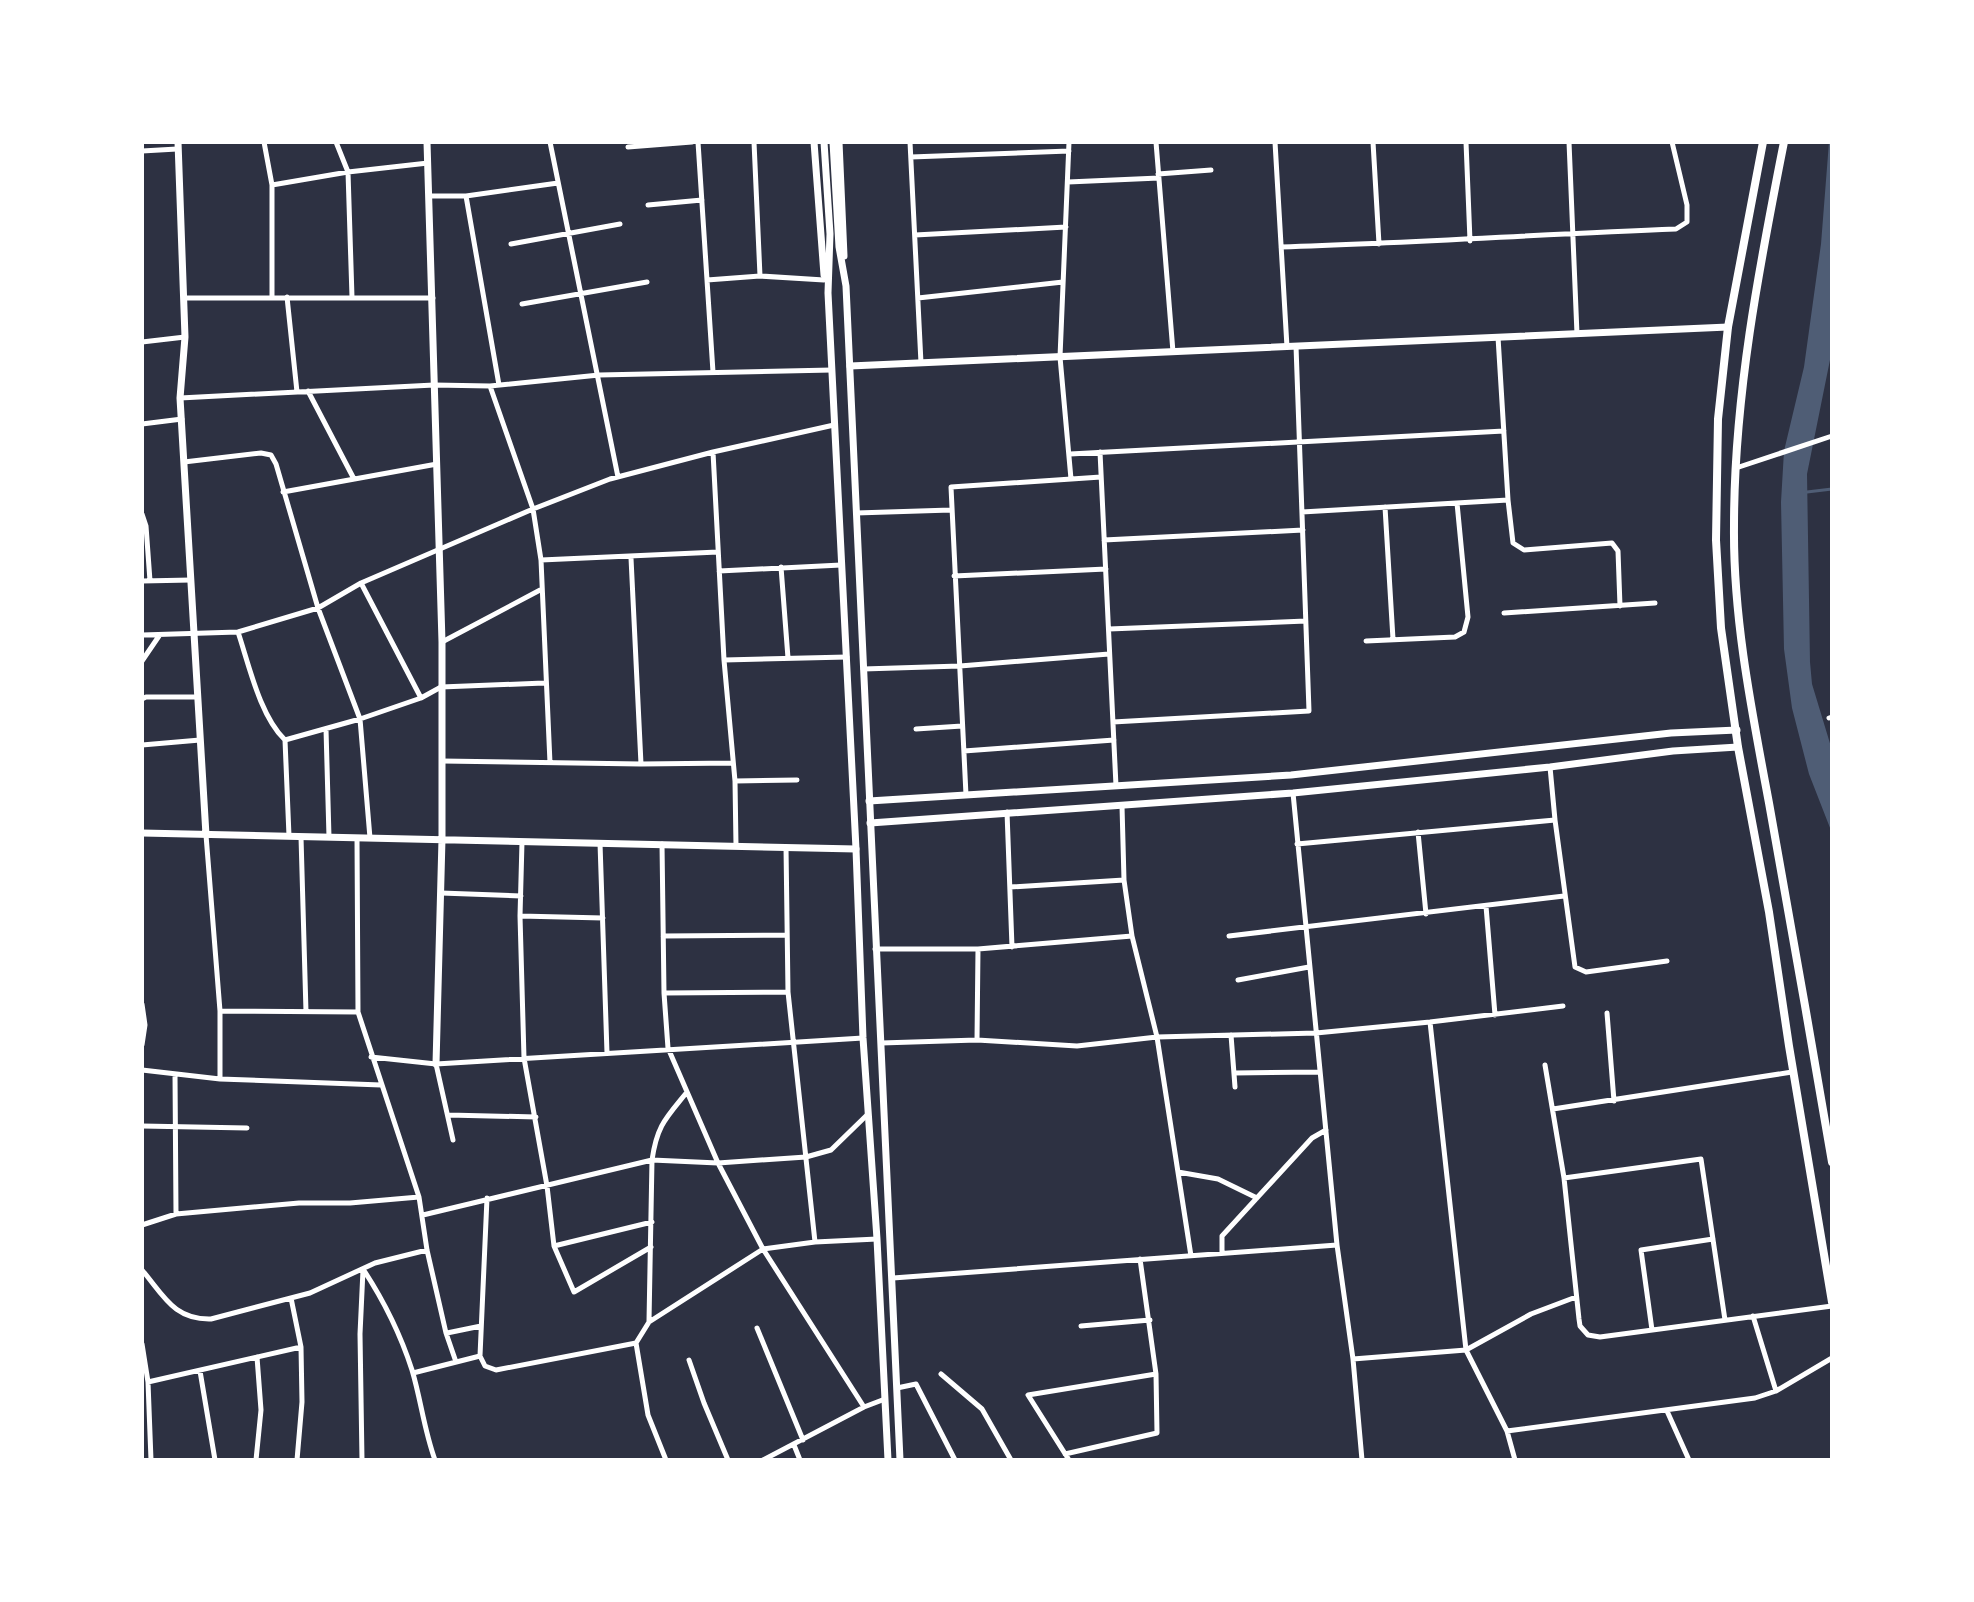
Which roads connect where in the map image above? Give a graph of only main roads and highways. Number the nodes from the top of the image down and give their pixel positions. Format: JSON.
{"nodes":[{"id":1,"x":1763,"y":142,"type":"edge"},
{"id":2,"x":1784,"y":142,"type":"edge"},
{"id":3,"x":1832,"y":1162,"type":"edge"},
{"id":4,"x":1832,"y":1304,"type":"edge"}],
"edges":[{"from":1,"to":4,"type":"main road"},
{"from":2,"to":3,"type":"main road"}]}
